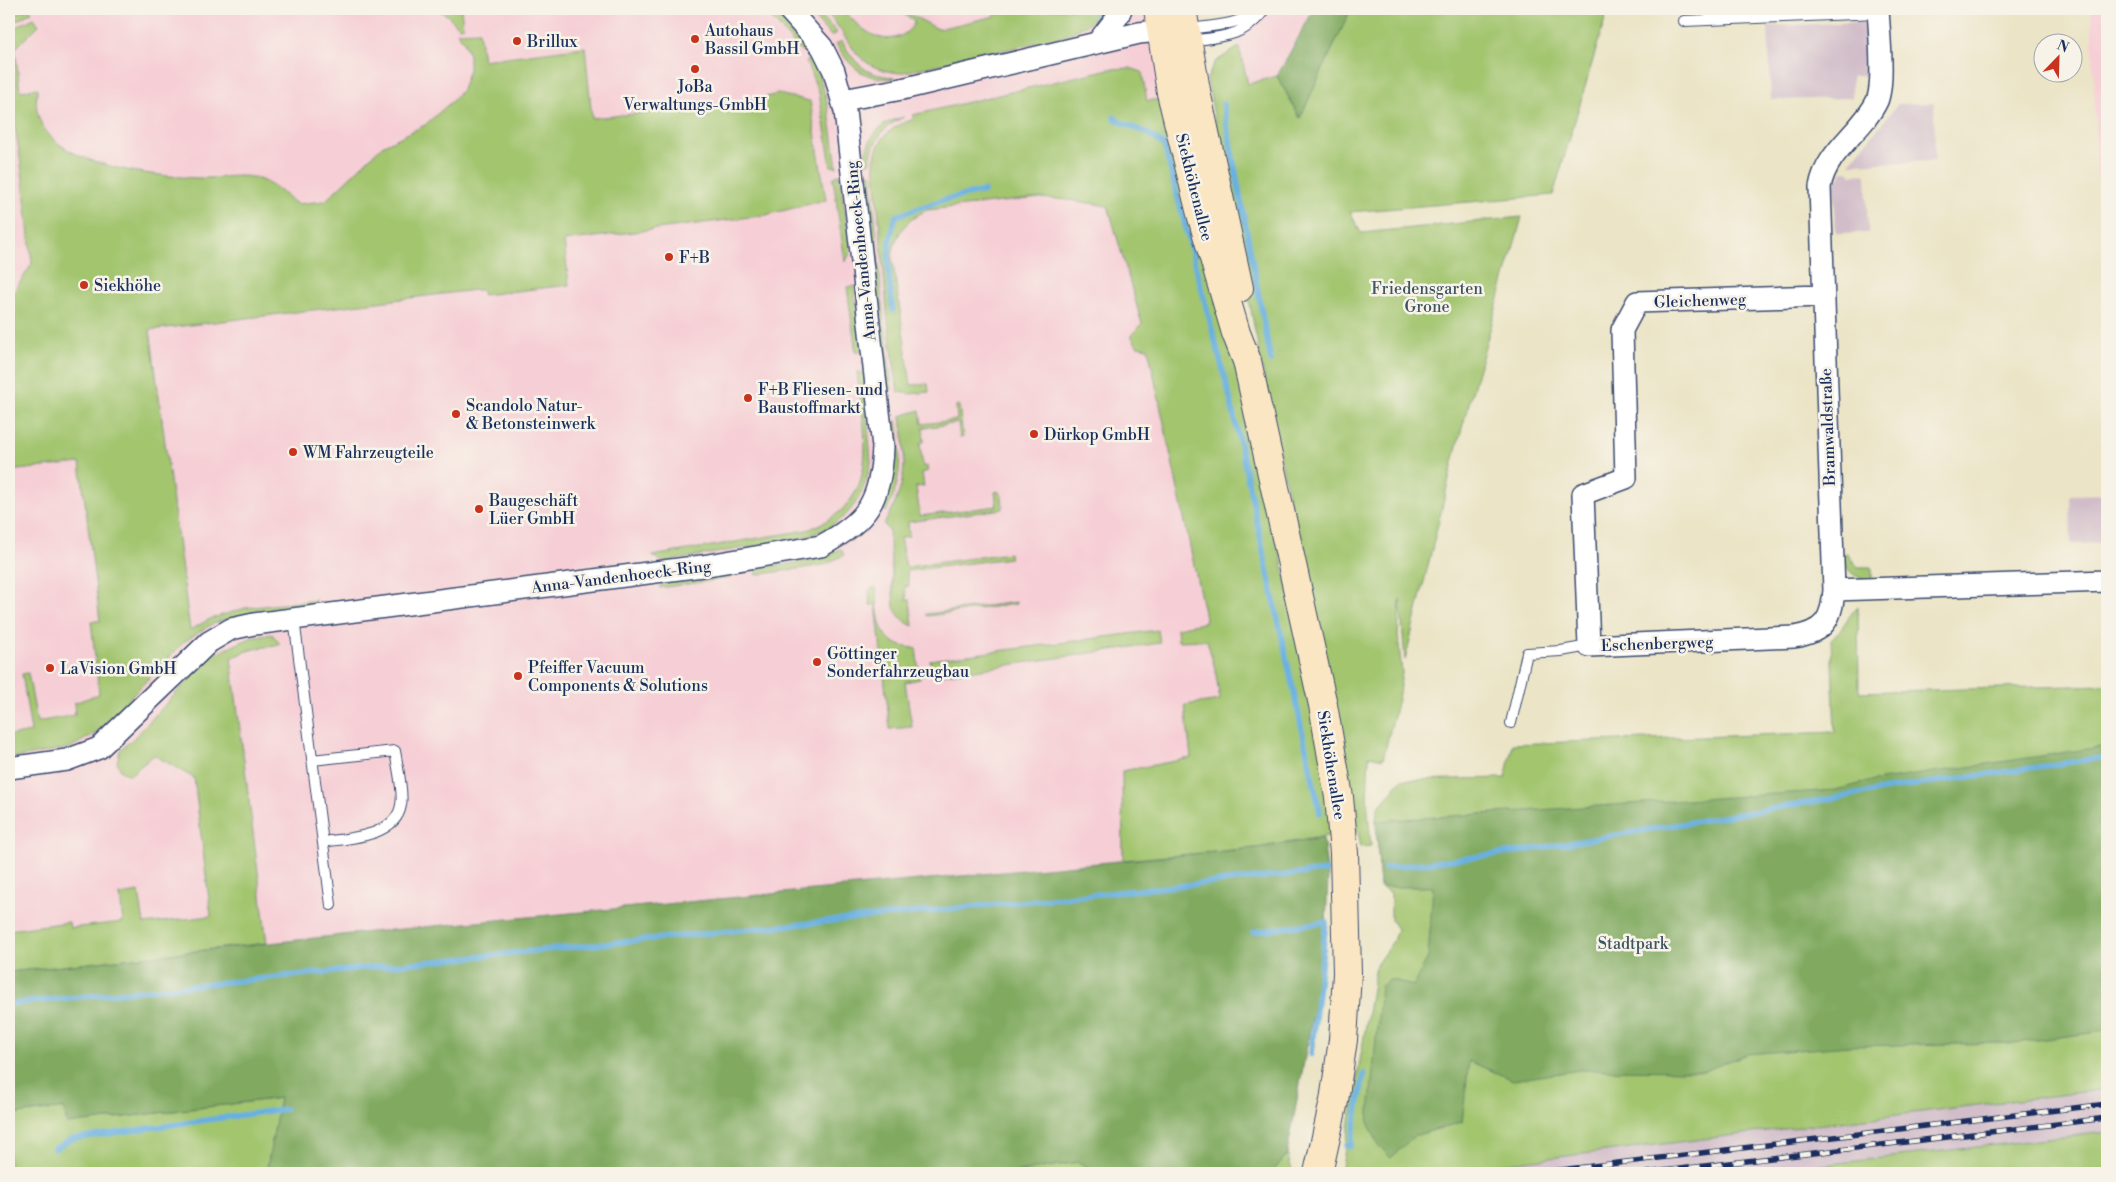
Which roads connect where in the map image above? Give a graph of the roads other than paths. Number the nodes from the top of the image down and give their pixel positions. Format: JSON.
{"nodes":[{"id":1,"x":788,"y":9,"type":"edge"},
{"id":2,"x":1121,"y":9,"type":"edge"},
{"id":3,"x":1264,"y":9,"type":"edge"},
{"id":4,"x":1878,"y":11,"type":"edge"},
{"id":5,"x":1684,"y":20,"type":"dead end"},
{"id":6,"x":1173,"y":27,"type":"edge"},
{"id":7,"x":1097,"y":43,"type":"junction"},
{"id":8,"x":844,"y":106,"type":"junction"},
{"id":9,"x":1822,"y":296,"type":"junction"},
{"id":10,"x":1626,"y":478,"type":"joint"},
{"id":11,"x":2107,"y":582,"type":"edge"},
{"id":12,"x":1834,"y":590,"type":"junction"},
{"id":13,"x":294,"y":619,"type":"junction"},
{"id":14,"x":1588,"y":646,"type":"junction"},
{"id":15,"x":1510,"y":723,"type":"dead end"},
{"id":16,"x":312,"y":760,"type":"junction"},
{"id":17,"x":9,"y":768,"type":"edge"},
{"id":18,"x":323,"y":842,"type":"junction"},
{"id":19,"x":331,"y":905,"type":"dead end"},
{"id":20,"x":1318,"y":1173,"type":"edge"}],
"edges":[{"from":1,"to":8,"type":"street","name":"Anna-Vandenhoeck-Ring"},
{"from":2,"to":7,"type":"street"},
{"from":3,"to":6,"type":"lane"},
{"from":4,"to":5,"type":"lane"},
{"from":4,"to":9,"type":"street","name":"Bramwaldstraße"},
{"from":6,"to":7,"type":"street"},
{"from":6,"to":8,"type":"street"},
{"from":6,"to":20,"type":"main road","name":"Siekhöhenallee"},
{"from":7,"to":8,"type":"street"},
{"from":8,"to":13,"type":"street","name":"Anna-Vandenhoeck-Ring"},
{"from":9,"to":10,"type":"street","name":"Gleichenweg"},
{"from":9,"to":12,"type":"street","name":"Bramwaldstraße"},
{"from":10,"to":14,"type":"street","name":"Eschenbergweg"},
{"from":11,"to":12,"type":"street"},
{"from":12,"to":14,"type":"street","name":"Eschenbergweg"},
{"from":13,"to":16,"type":"lane"},
{"from":13,"to":17,"type":"street","name":"Anna-Vandenhoeck-Ring"},
{"from":14,"to":15,"type":"lane"},
{"from":16,"to":18,"type":"lane"},
{"from":16,"to":18,"type":"lane"},
{"from":18,"to":19,"type":"lane"}]}
